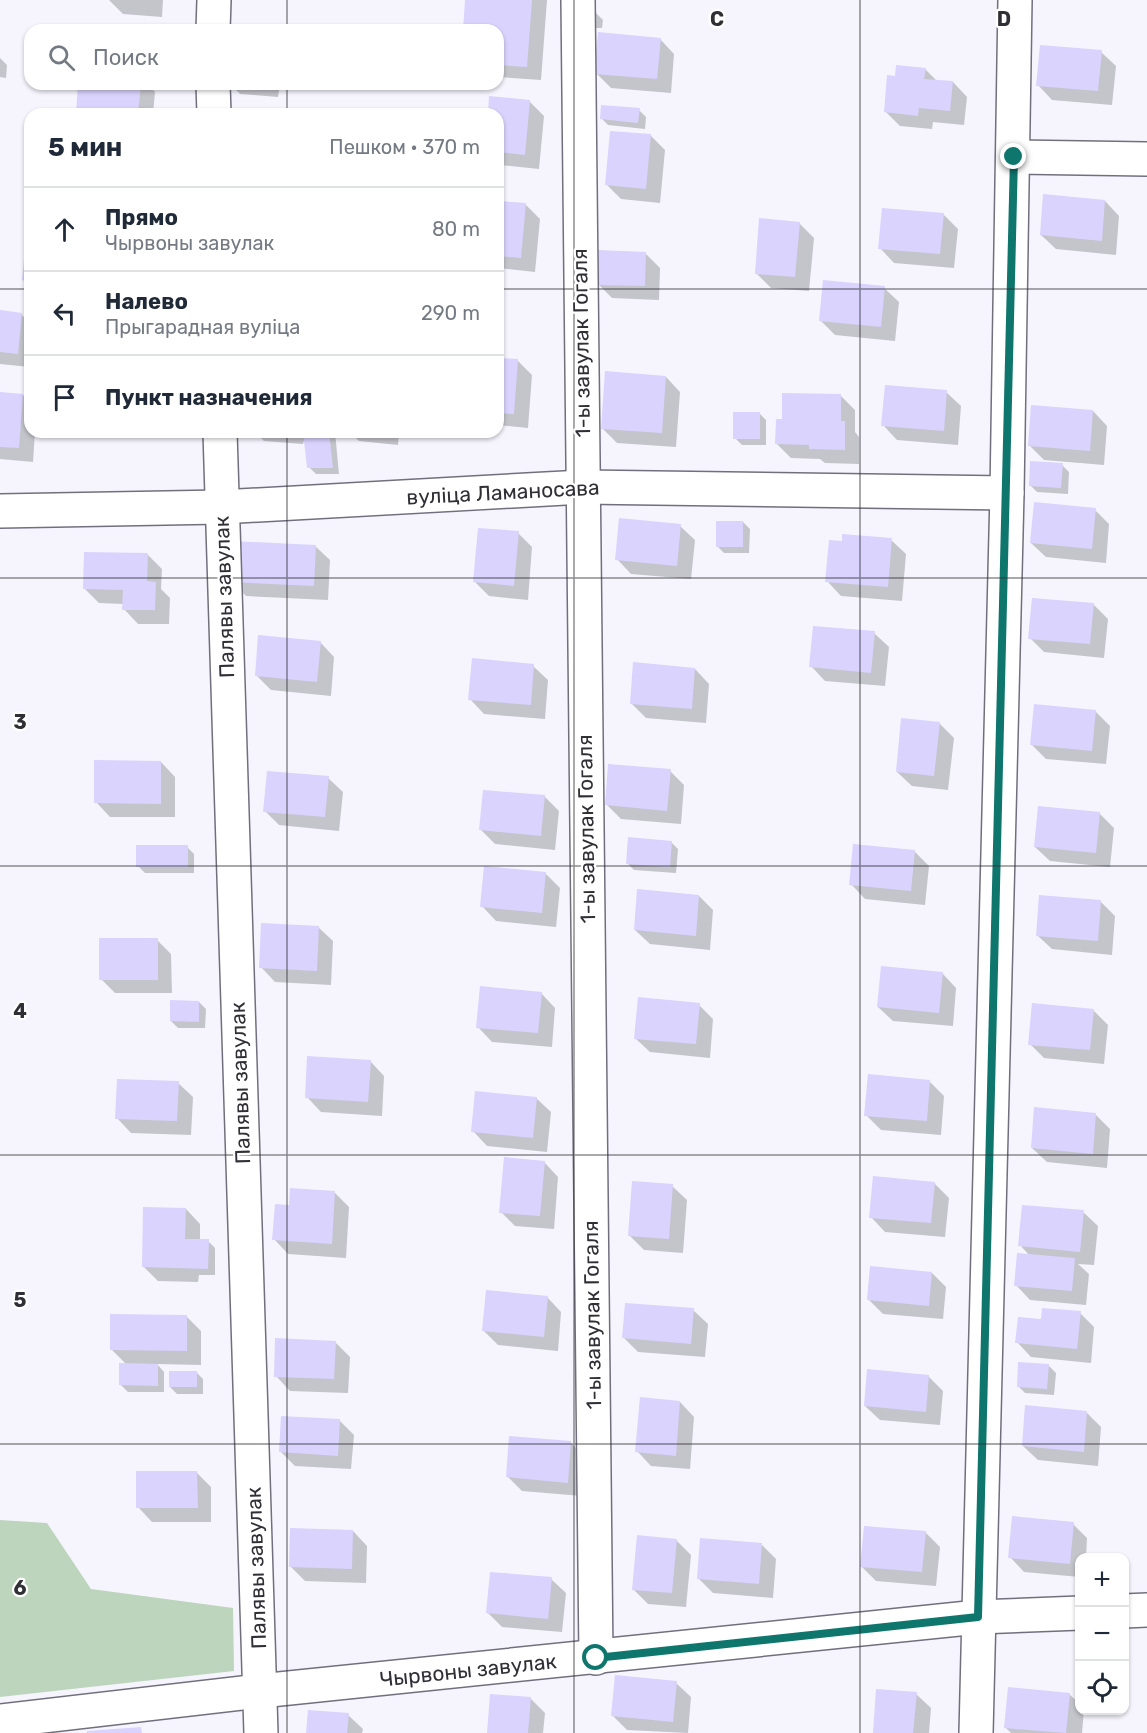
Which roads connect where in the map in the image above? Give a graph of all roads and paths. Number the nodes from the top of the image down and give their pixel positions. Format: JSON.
{"nodes":[{"id":1,"x":213,"y":0,"type":"edge"},
{"id":2,"x":578,"y":0,"type":"edge"},
{"id":3,"x":1015,"y":0,"type":"edge"},
{"id":4,"x":213,"y":24,"type":"edge"},
{"id":5,"x":213,"y":90,"type":"edge"},
{"id":6,"x":214,"y":108,"type":"edge"},
{"id":7,"x":1014,"y":157,"type":"junction"},
{"id":8,"x":1147,"y":159,"type":"edge"},
{"id":9,"x":220,"y":438,"type":"edge"},
{"id":10,"x":583,"y":487,"type":"junction"},
{"id":11,"x":1007,"y":493,"type":"junction"},
{"id":12,"x":221,"y":507,"type":"junction"},
{"id":13,"x":0,"y":512,"type":"edge"},
{"id":14,"x":1147,"y":1610,"type":"edge"},
{"id":15,"x":1129,"y":1611,"type":"edge"},
{"id":16,"x":1075,"y":1613,"type":"edge"},
{"id":17,"x":978,"y":1617,"type":"junction"},
{"id":18,"x":596,"y":1658,"type":"junction"},
{"id":19,"x":260,"y":1691,"type":"junction"},
{"id":20,"x":0,"y":1721,"type":"edge"},
{"id":21,"x":261,"y":1733,"type":"edge"},
{"id":22,"x":976,"y":1733,"type":"edge"}],
"edges":[{"from":1,"to":4,"type":"street"},
{"from":2,"to":10,"type":"street","name":"1-ы завулак Гогаля"},
{"from":3,"to":7,"type":"street"},
{"from":5,"to":6,"type":"street"},
{"from":7,"to":8,"type":"street"},
{"from":7,"to":11,"type":"street"},
{"from":9,"to":12,"type":"street","name":"Палявы завулак"},
{"from":10,"to":11,"type":"street","name":"вуліца Ламаносава"},
{"from":10,"to":12,"type":"street","name":"вуліца Ламаносава"},
{"from":10,"to":18,"type":"street","name":"1-ы завулак Гогаля"},
{"from":11,"to":17,"type":"street"},
{"from":12,"to":13,"type":"street","name":"вуліца Ламаносава"},
{"from":12,"to":19,"type":"street","name":"Палявы завулак"},
{"from":14,"to":15,"type":"street"},
{"from":16,"to":17,"type":"street","name":"Чырвоны завулак"},
{"from":17,"to":18,"type":"street","name":"Чырвоны завулак"},
{"from":17,"to":22,"type":"street"},
{"from":18,"to":19,"type":"street","name":"Чырвоны завулак"},
{"from":19,"to":20,"type":"street","name":"Чырвоны завулак"},
{"from":19,"to":21,"type":"street","name":"Палявы завулак"}]}
